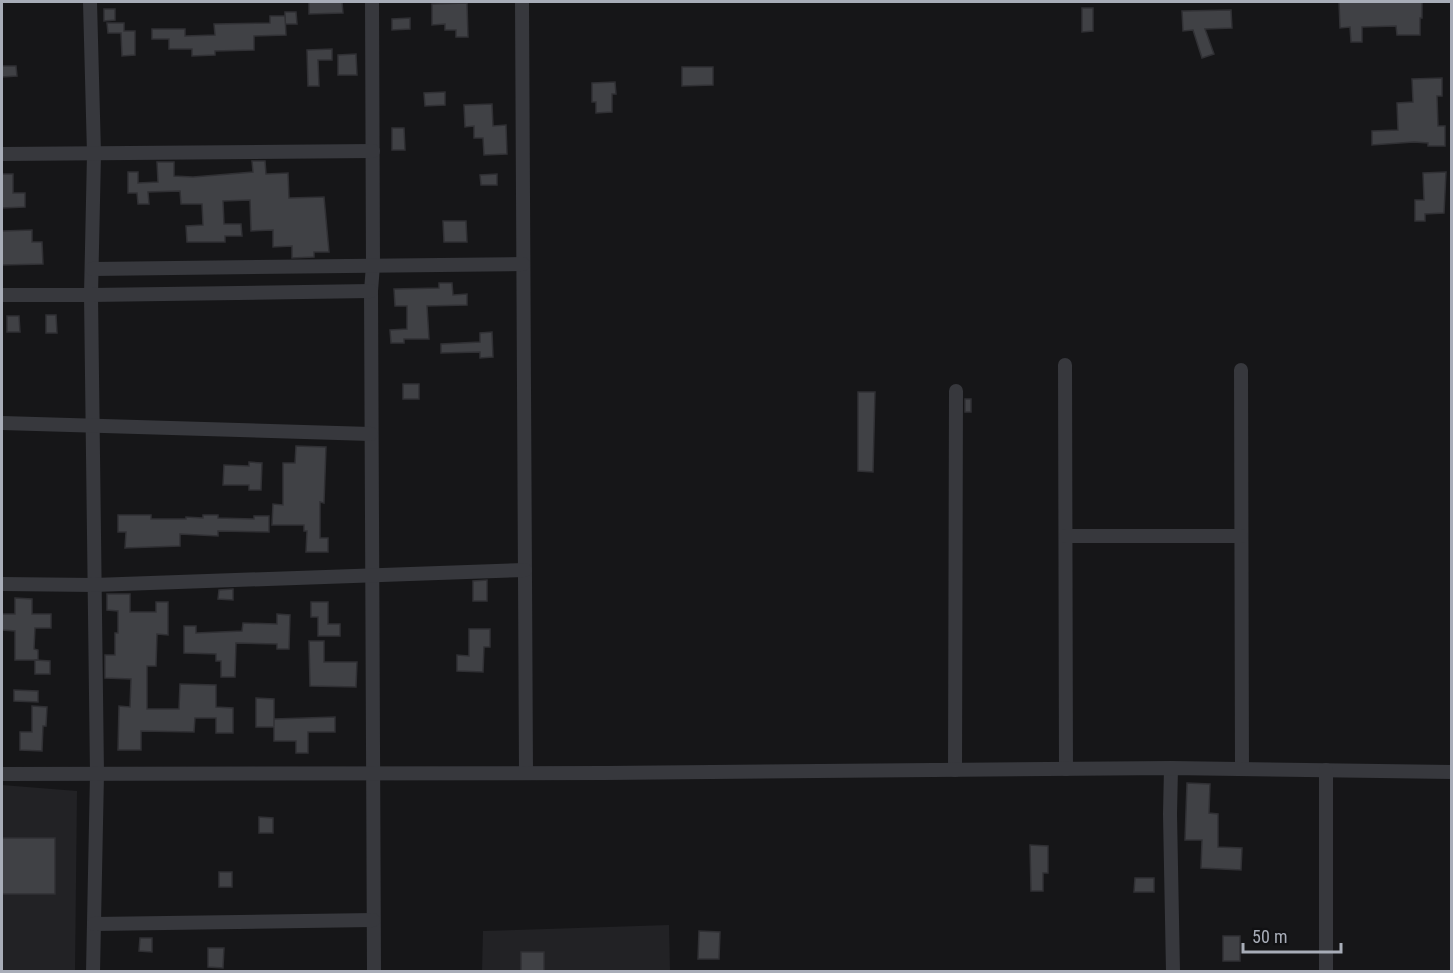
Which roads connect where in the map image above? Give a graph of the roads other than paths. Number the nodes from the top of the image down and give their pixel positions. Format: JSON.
{"nodes":[{"id":1,"x":90,"y":2,"type":"edge"},
{"id":2,"x":372,"y":2,"type":"edge"},
{"id":3,"x":522,"y":2,"type":"edge"},
{"id":4,"x":373,"y":151,"type":"junction"},
{"id":5,"x":2,"y":154,"type":"edge"},
{"id":6,"x":94,"y":154,"type":"junction"},
{"id":7,"x":523,"y":264,"type":"junction"},
{"id":8,"x":373,"y":265,"type":"junction"},
{"id":9,"x":92,"y":269,"type":"junction"},
{"id":10,"x":370,"y":291,"type":"junction"},
{"id":11,"x":2,"y":295,"type":"edge"},
{"id":12,"x":91,"y":296,"type":"junction"},
{"id":13,"x":1065,"y":365,"type":"dead end"},
{"id":14,"x":1241,"y":370,"type":"dead end"},
{"id":15,"x":956,"y":391,"type":"dead end"},
{"id":16,"x":2,"y":423,"type":"edge"},
{"id":17,"x":93,"y":426,"type":"junction"},
{"id":18,"x":371,"y":434,"type":"junction"},
{"id":19,"x":1066,"y":536,"type":"junction"},
{"id":20,"x":1241,"y":536,"type":"junction"},
{"id":21,"x":525,"y":570,"type":"junction"},
{"id":22,"x":372,"y":575,"type":"junction"},
{"id":23,"x":2,"y":584,"type":"edge"},
{"id":24,"x":94,"y":585,"type":"junction"},
{"id":25,"x":1171,"y":768,"type":"junction"},
{"id":26,"x":1066,"y":769,"type":"junction"},
{"id":27,"x":1242,"y":769,"type":"junction"},
{"id":28,"x":955,"y":770,"type":"junction"},
{"id":29,"x":1326,"y":770,"type":"junction"},
{"id":30,"x":1452,"y":772,"type":"edge"},
{"id":31,"x":526,"y":773,"type":"junction"},
{"id":32,"x":2,"y":774,"type":"edge"},
{"id":33,"x":97,"y":774,"type":"junction"},
{"id":34,"x":372,"y":774,"type":"junction"},
{"id":35,"x":373,"y":921,"type":"junction"},
{"id":36,"x":94,"y":924,"type":"junction"},
{"id":37,"x":93,"y":972,"type":"edge"},
{"id":38,"x":374,"y":972,"type":"edge"},
{"id":39,"x":1173,"y":972,"type":"edge"},
{"id":40,"x":1326,"y":972,"type":"edge"}],
"edges":[{"from":1,"to":6,"type":"street"},
{"from":2,"to":4,"type":"street"},
{"from":3,"to":7,"type":"street"},
{"from":4,"to":6,"type":"street"},
{"from":4,"to":8,"type":"street"},
{"from":5,"to":6,"type":"street"},
{"from":6,"to":9,"type":"street"},
{"from":7,"to":8,"type":"street"},
{"from":7,"to":21,"type":"street"},
{"from":8,"to":9,"type":"street"},
{"from":8,"to":10,"type":"street"},
{"from":9,"to":12,"type":"street"},
{"from":10,"to":12,"type":"street"},
{"from":10,"to":18,"type":"street"},
{"from":11,"to":12,"type":"street"},
{"from":12,"to":17,"type":"street"},
{"from":13,"to":19,"type":"street"},
{"from":14,"to":20,"type":"street"},
{"from":15,"to":28,"type":"street"},
{"from":16,"to":17,"type":"street"},
{"from":17,"to":18,"type":"street"},
{"from":17,"to":24,"type":"street"},
{"from":18,"to":22,"type":"street"},
{"from":19,"to":20,"type":"street"},
{"from":19,"to":26,"type":"street"},
{"from":20,"to":27,"type":"street"},
{"from":21,"to":22,"type":"street"},
{"from":21,"to":31,"type":"street"},
{"from":22,"to":24,"type":"street"},
{"from":22,"to":34,"type":"street"},
{"from":23,"to":24,"type":"street"},
{"from":24,"to":33,"type":"street"},
{"from":25,"to":26,"type":"street"},
{"from":25,"to":27,"type":"street"},
{"from":25,"to":39,"type":"street"},
{"from":26,"to":28,"type":"street"},
{"from":27,"to":29,"type":"street"},
{"from":28,"to":31,"type":"street"},
{"from":29,"to":30,"type":"street"},
{"from":29,"to":40,"type":"street"},
{"from":31,"to":34,"type":"street"},
{"from":32,"to":33,"type":"street"},
{"from":33,"to":34,"type":"street"},
{"from":33,"to":36,"type":"street"},
{"from":34,"to":35,"type":"street"},
{"from":35,"to":36,"type":"street"},
{"from":35,"to":38,"type":"street"},
{"from":36,"to":37,"type":"street"}]}
